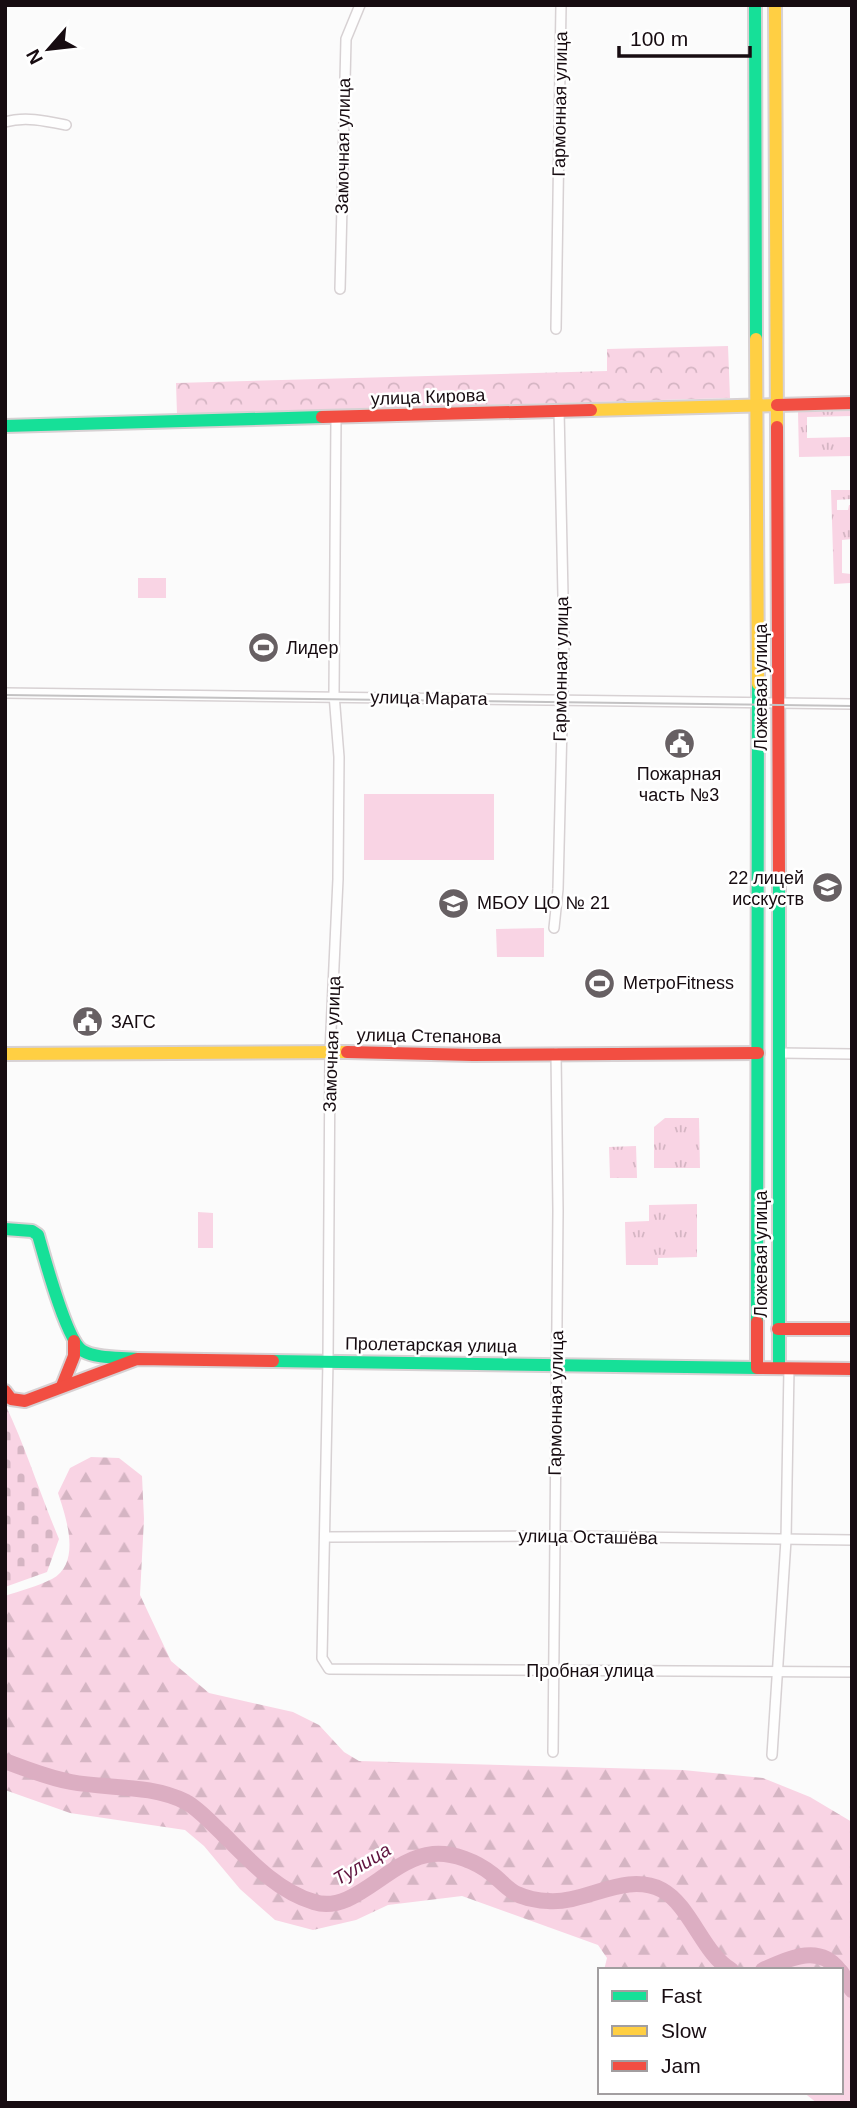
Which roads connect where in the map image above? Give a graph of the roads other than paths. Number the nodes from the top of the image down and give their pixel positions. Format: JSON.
{"nodes":[{"id":1,"x":360,"y":5,"type":"edge"},
{"id":2,"x":561,"y":5,"type":"edge"},
{"id":3,"x":755,"y":5,"type":"edge"},
{"id":4,"x":775,"y":5,"type":"edge"},
{"id":5,"x":5,"y":122,"type":"edge"},
{"id":6,"x":66,"y":125,"type":"dead end"},
{"id":7,"x":340,"y":289,"type":"dead end"},
{"id":8,"x":556,"y":329,"type":"dead end"},
{"id":9,"x":852,"y":403,"type":"edge"},
{"id":10,"x":756,"y":404,"type":"junction"},
{"id":11,"x":777,"y":405,"type":"junction"},
{"id":12,"x":559,"y":410,"type":"junction"},
{"id":13,"x":336,"y":417,"type":"junction"},
{"id":14,"x":5,"y":426,"type":"edge"},
{"id":15,"x":5,"y":693,"type":"edge"},
{"id":16,"x":334,"y":696,"type":"junction"},
{"id":17,"x":561,"y":700,"type":"junction"},
{"id":18,"x":758,"y":703,"type":"junction"},
{"id":19,"x":779,"y":703,"type":"junction"},
{"id":20,"x":852,"y":704,"type":"edge"},
{"id":21,"x":758,"y":850,"type":"junction"},
{"id":22,"x":779,"y":850,"type":"junction"},
{"id":23,"x":555,"y":928,"type":"dead end"},
{"id":24,"x":331,"y":1052,"type":"junction"},
{"id":25,"x":556,"y":1053,"type":"junction"},
{"id":26,"x":758,"y":1053,"type":"junction"},
{"id":27,"x":780,"y":1053,"type":"junction"},
{"id":28,"x":5,"y":1054,"type":"edge"},
{"id":29,"x":852,"y":1054,"type":"edge"},
{"id":30,"x":5,"y":1229,"type":"edge"},
{"id":31,"x":778,"y":1329,"type":"junction"},
{"id":32,"x":802,"y":1329,"type":"junction"},
{"id":33,"x":852,"y":1329,"type":"edge"},
{"id":34,"x":74,"y":1341,"type":"junction"},
{"id":35,"x":137,"y":1359,"type":"junction"},
{"id":36,"x":328,"y":1361,"type":"junction"},
{"id":37,"x":556,"y":1364,"type":"junction"},
{"id":38,"x":757,"y":1368,"type":"junction"},
{"id":39,"x":789,"y":1369,"type":"junction"},
{"id":40,"x":852,"y":1369,"type":"edge"},
{"id":41,"x":62,"y":1386,"type":"junction"},
{"id":42,"x":5,"y":1391,"type":"edge"},
{"id":43,"x":555,"y":1536,"type":"junction"},
{"id":44,"x":325,"y":1537,"type":"junction"},
{"id":45,"x":786,"y":1540,"type":"junction"},
{"id":46,"x":852,"y":1540,"type":"edge"},
{"id":47,"x":329,"y":1669,"type":"joint"},
{"id":48,"x":554,"y":1671,"type":"junction"},
{"id":49,"x":779,"y":1671,"type":"junction"},
{"id":50,"x":852,"y":1672,"type":"edge"},
{"id":51,"x":553,"y":1752,"type":"dead end"},
{"id":52,"x":772,"y":1755,"type":"dead end"}],
"edges":[{"from":1,"to":7,"type":"street","name":"Замочная улица"},
{"from":2,"to":8,"type":"street","name":"Гармонная улица"},
{"from":3,"to":10,"type":"main road","name":"Ложевая улица"},
{"from":4,"to":11,"type":"main road","name":"Ложевая улица"},
{"from":5,"to":6,"type":"street"},
{"from":9,"to":11,"type":"main road","name":"улица Кирова"},
{"from":10,"to":11,"type":"main road","name":"улица Кирова"},
{"from":10,"to":12,"type":"main road","name":"улица Кирова"},
{"from":10,"to":18,"type":"main road","name":"Ложевая улица"},
{"from":11,"to":19,"type":"main road","name":"Ложевая улица"},
{"from":12,"to":13,"type":"main road","name":"улица Кирова"},
{"from":12,"to":17,"type":"street","name":"Гармонная улица"},
{"from":13,"to":14,"type":"main road","name":"улица Кирова"},
{"from":13,"to":16,"type":"street","name":"Замочная улица"},
{"from":15,"to":16,"type":"street","name":"улица Марата"},
{"from":16,"to":17,"type":"street","name":"улица Марата"},
{"from":16,"to":24,"type":"street","name":"Замочная улица"},
{"from":17,"to":18,"type":"street","name":"улица Марата"},
{"from":17,"to":23,"type":"street","name":"Гармонная улица"},
{"from":18,"to":19,"type":"street","name":"улица Марата"},
{"from":18,"to":21,"type":"main road","name":"Ложевая улица"},
{"from":19,"to":20,"type":"street","name":"улица Марата"},
{"from":19,"to":22,"type":"main road","name":"Ложевая улица"},
{"from":21,"to":22,"type":"main road"},
{"from":21,"to":26,"type":"main road","name":"Ложевая улица"},
{"from":22,"to":27,"type":"main road","name":"Ложевая улица"},
{"from":24,"to":25,"type":"main road","name":"улица Степанова"},
{"from":24,"to":28,"type":"main road","name":"улица Степанова"},
{"from":24,"to":36,"type":"street","name":"Замочная улица"},
{"from":25,"to":26,"type":"main road","name":"улица Степанова"},
{"from":25,"to":37,"type":"street","name":"Гармонная улица"},
{"from":26,"to":27,"type":"main road","name":"улица Степанова"},
{"from":26,"to":38,"type":"main road","name":"Ложевая улица"},
{"from":27,"to":29,"type":"street","name":"улица Степанова"},
{"from":27,"to":31,"type":"main road","name":"Ложевая улица"},
{"from":30,"to":34,"type":"main road"},
{"from":31,"to":32,"type":"main road"},
{"from":31,"to":39,"type":"main road","name":"Ложевая улица"},
{"from":32,"to":33,"type":"main road"},
{"from":32,"to":39,"type":"main road"},
{"from":34,"to":35,"type":"main road"},
{"from":34,"to":41,"type":"main road"},
{"from":35,"to":36,"type":"main road","name":"Пролетарская улица"},
{"from":35,"to":41,"type":"main road","name":"Пролетарская улица"},
{"from":36,"to":37,"type":"main road","name":"Пролетарская улица"},
{"from":36,"to":44,"type":"street","name":"Замочная улица"},
{"from":37,"to":38,"type":"main road","name":"Пролетарская улица"},
{"from":37,"to":43,"type":"street","name":"Гармонная улица"},
{"from":38,"to":39,"type":"main road","name":"Пролетарская улица"},
{"from":39,"to":40,"type":"main road","name":"Пролетарская улица"},
{"from":39,"to":45,"type":"street","name":"Ложевая улица"},
{"from":41,"to":42,"type":"main road","name":"Пролетарская улица"},
{"from":43,"to":44,"type":"street","name":"улица Осташёва"},
{"from":43,"to":45,"type":"street","name":"улица Осташёва"},
{"from":43,"to":48,"type":"street","name":"Гармонная улица"},
{"from":44,"to":47,"type":"street","name":"Замочная улица"},
{"from":45,"to":46,"type":"street","name":"улица Осташёва"},
{"from":45,"to":49,"type":"street","name":"Ложевая улица"},
{"from":47,"to":48,"type":"street","name":"Пробная улица"},
{"from":48,"to":49,"type":"street","name":"Пробная улица"},
{"from":48,"to":51,"type":"street","name":"Гармонная улица"},
{"from":49,"to":50,"type":"street","name":"Пробная улица"},
{"from":49,"to":52,"type":"street","name":"Ложевая улица"}]}
